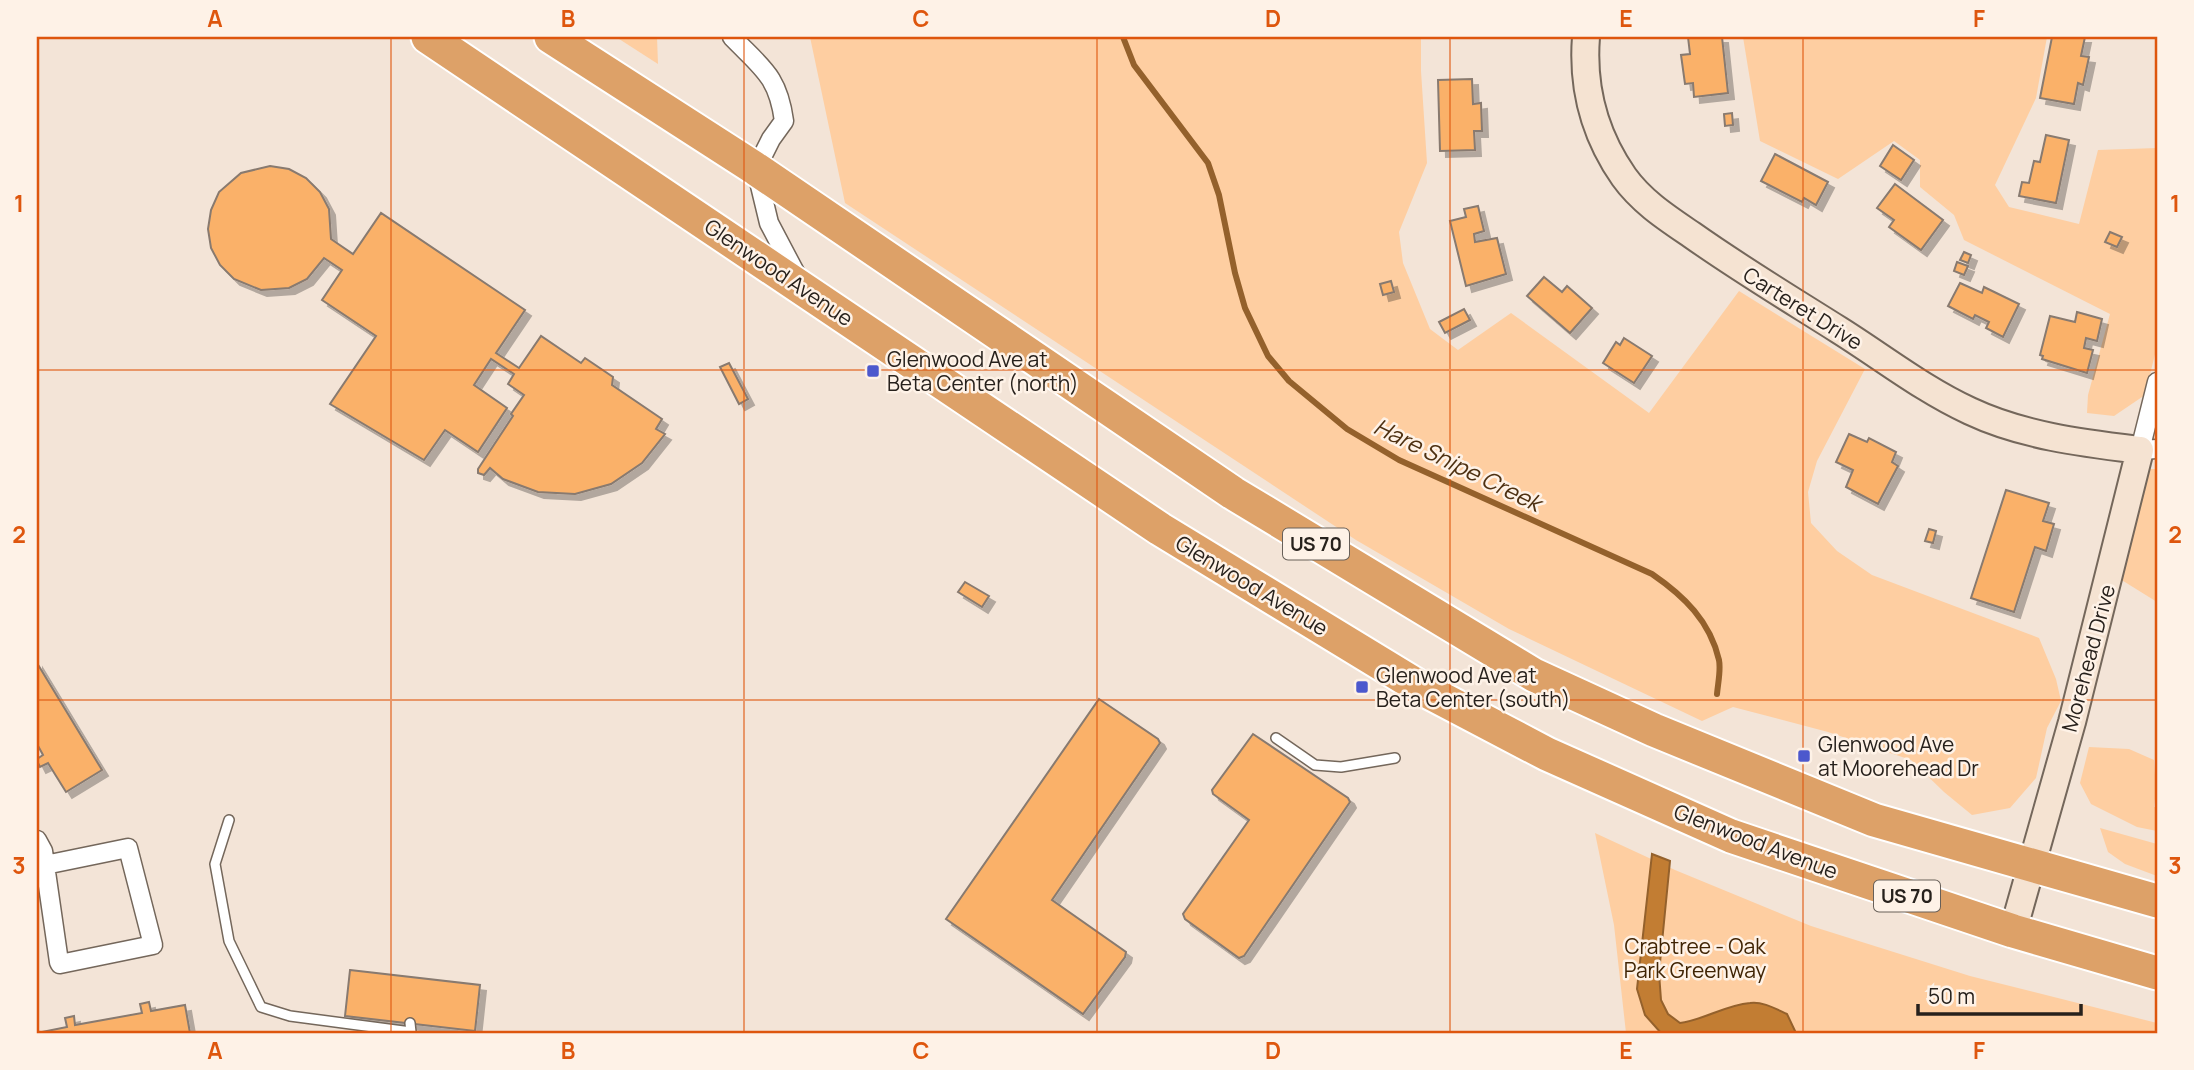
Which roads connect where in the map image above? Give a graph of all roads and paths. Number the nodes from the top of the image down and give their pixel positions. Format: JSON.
{"nodes":[{"id":1,"x":428,"y":37,"type":"edge"},
{"id":2,"x":551,"y":37,"type":"edge"},
{"id":3,"x":732,"y":37,"type":"edge"},
{"id":4,"x":1586,"y":37,"type":"edge"},
{"id":5,"x":756,"y":169,"type":"junction"},
{"id":6,"x":802,"y":288,"type":"junction"},
{"id":7,"x":2157,"y":382,"type":"edge"},
{"id":8,"x":2148,"y":449,"type":"edge"},
{"id":9,"x":1276,"y":738,"type":"dead end"},
{"id":10,"x":1395,"y":758,"type":"dead end"},
{"id":11,"x":229,"y":820,"type":"dead end"},
{"id":12,"x":37,"y":840,"type":"edge"},
{"id":13,"x":45,"y":865,"type":"junction"},
{"id":14,"x":2030,"y":866,"type":"junction"},
{"id":15,"x":2157,"y":901,"type":"edge"},
{"id":16,"x":2013,"y":932,"type":"junction"},
{"id":17,"x":2157,"y":973,"type":"edge"},
{"id":18,"x":410,"y":1023,"type":"dead end"}],
"edges":[{"from":1,"to":6,"type":"highway","name":"Glenwood Avenue","number":"US 70"},
{"from":2,"to":5,"type":"highway","number":"US 70"},
{"from":3,"to":5,"type":"street"},
{"from":4,"to":8,"type":"street","name":"Carteret Drive"},
{"from":5,"to":6,"type":"street"},
{"from":5,"to":14,"type":"highway","number":"US 70"},
{"from":6,"to":16,"type":"highway","name":"Glenwood Avenue","number":"US 70"},
{"from":7,"to":8,"type":"street","name":"Morehead Drive"},
{"from":8,"to":14,"type":"street","name":"Morehead Drive"},
{"from":9,"to":10,"type":"lane"},
{"from":11,"to":18,"type":"lane"},
{"from":12,"to":13,"type":"street"},
{"from":13,"to":13,"type":"street"},
{"from":14,"to":15,"type":"highway","number":"US 70"},
{"from":14,"to":16,"type":"street","name":"Morehead Drive"},
{"from":16,"to":17,"type":"highway","name":"Glenwood Avenue","number":"US 70"}]}
